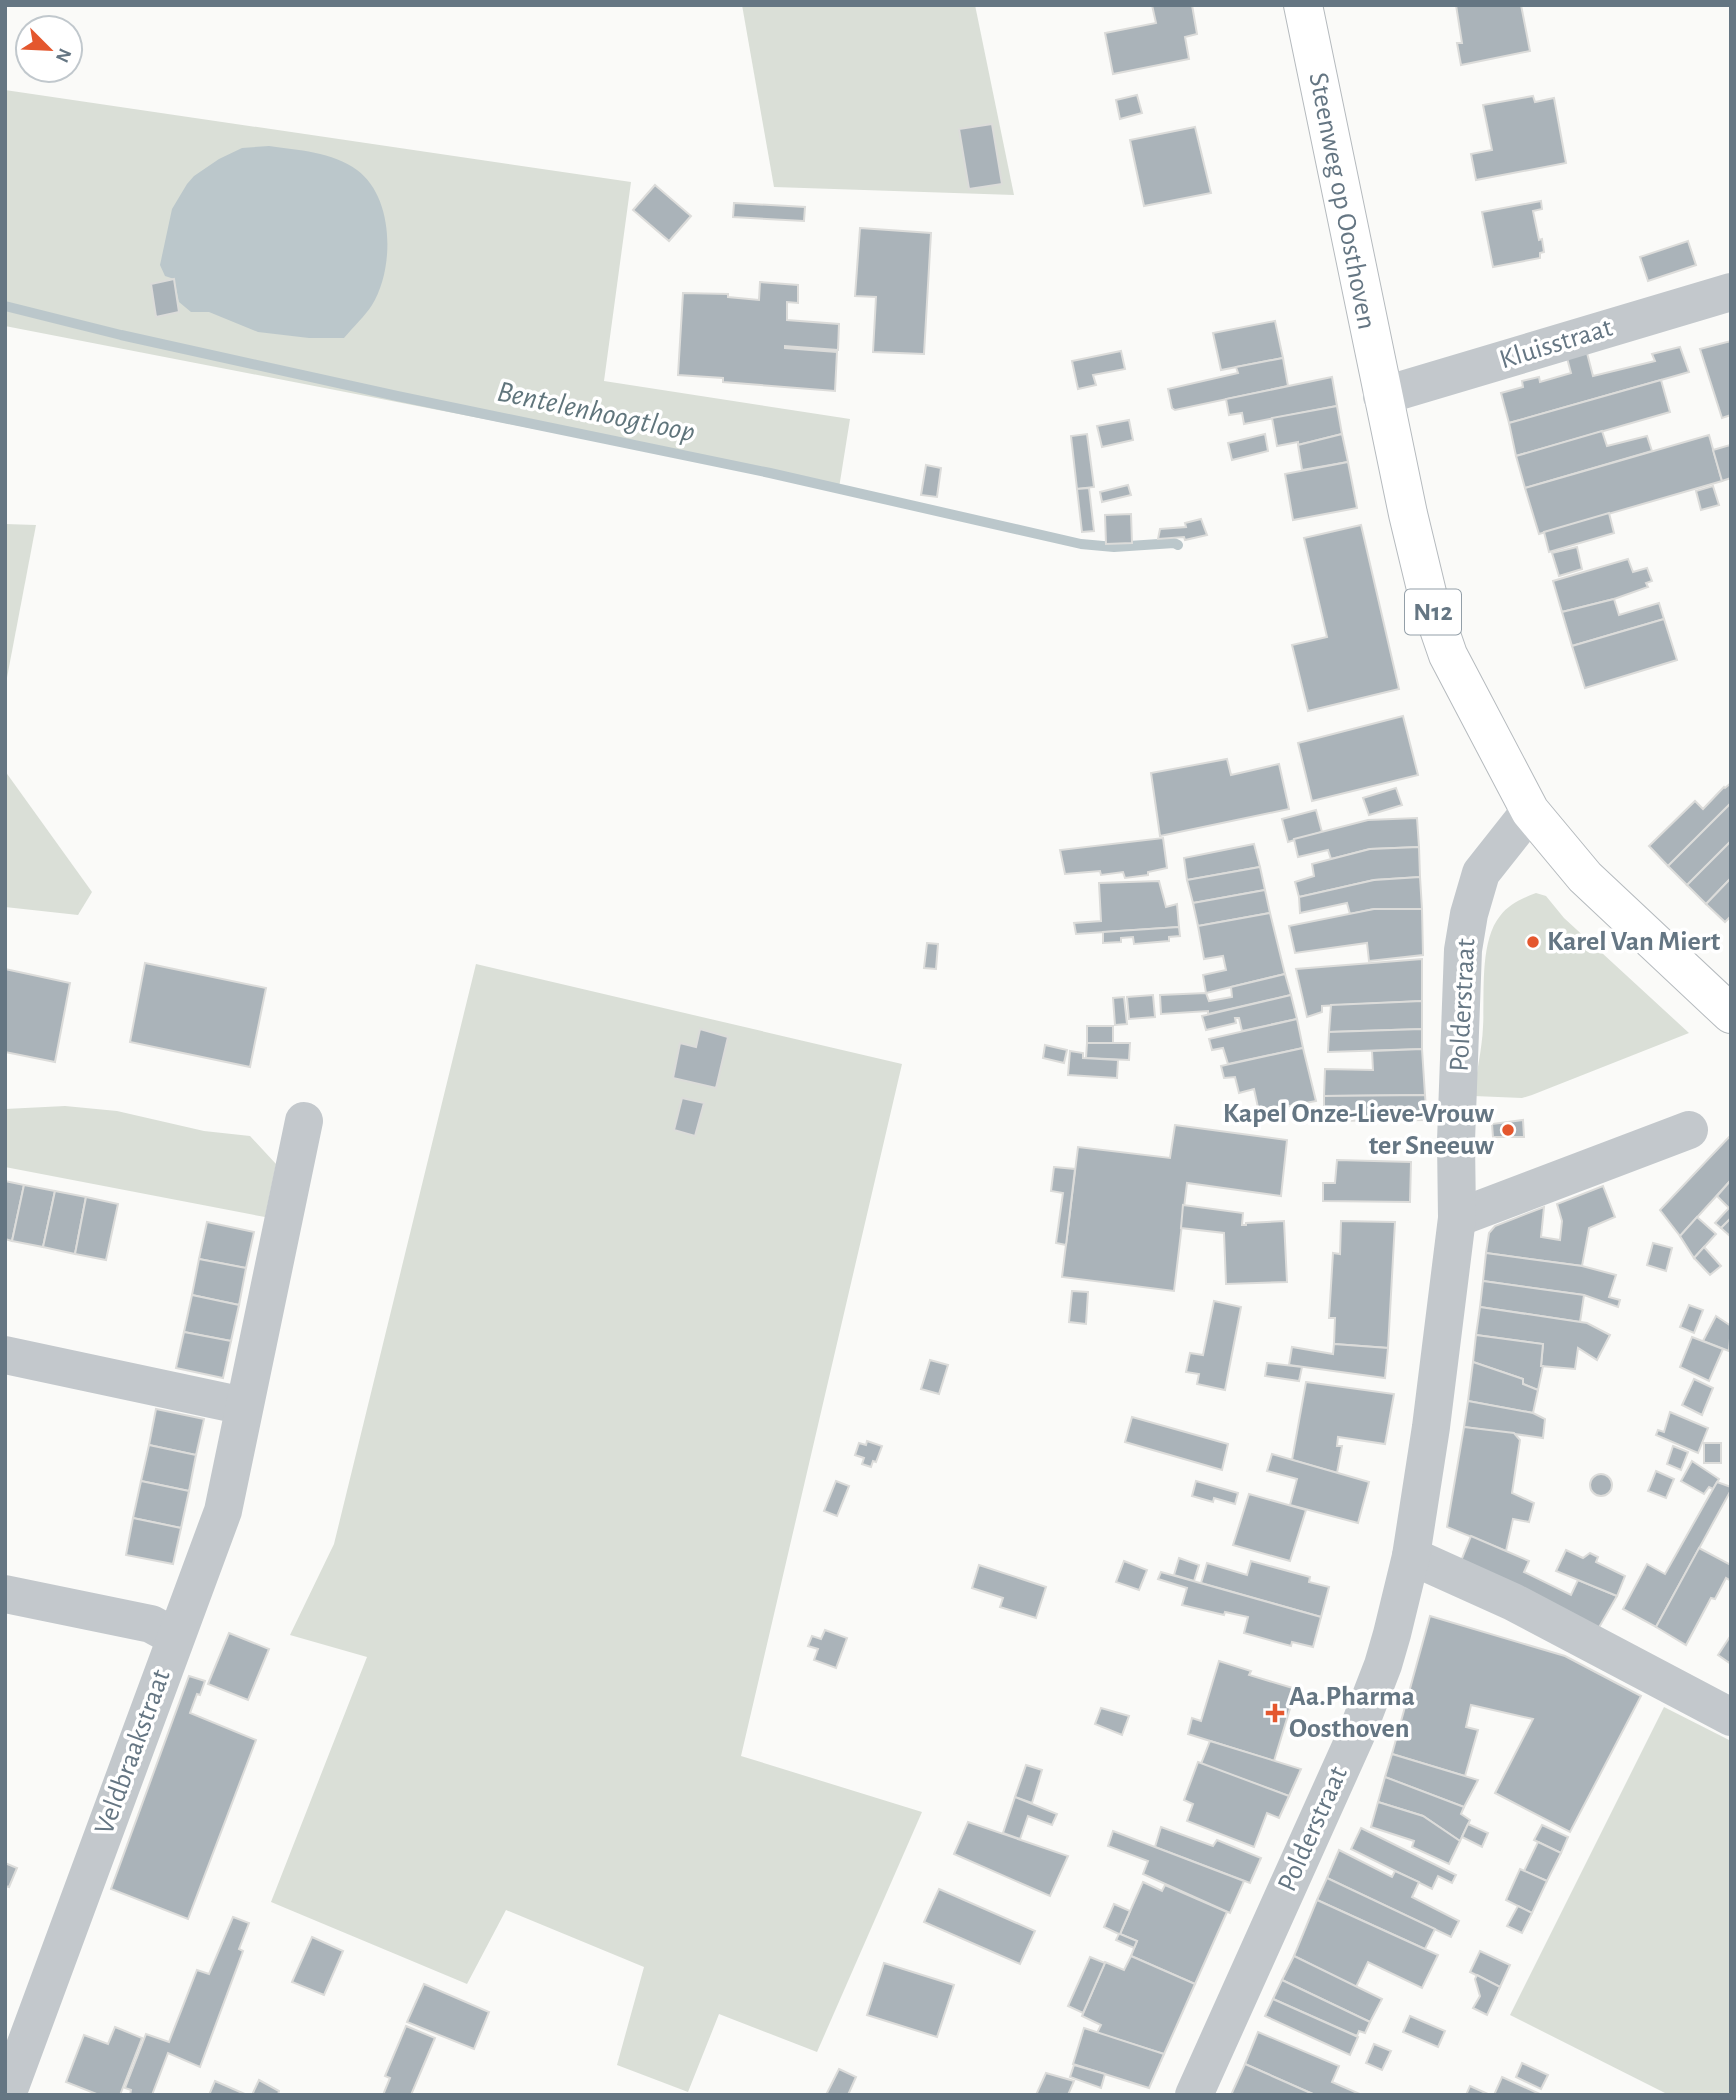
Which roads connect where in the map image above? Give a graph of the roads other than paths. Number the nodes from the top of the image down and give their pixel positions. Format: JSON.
{"nodes":[{"id":1,"x":1303,"y":5,"type":"edge"},
{"id":2,"x":1731,"y":292,"type":"edge"},
{"id":3,"x":1382,"y":396,"type":"junction"},
{"id":4,"x":1530,"y":811,"type":"junction"},
{"id":5,"x":1731,"y":1014,"type":"edge"},
{"id":6,"x":304,"y":1121,"type":"dead end"},
{"id":7,"x":1689,"y":1130,"type":"dead end"},
{"id":8,"x":1457,"y":1217,"type":"junction"},
{"id":9,"x":5,"y":1355,"type":"edge"},
{"id":10,"x":244,"y":1406,"type":"junction"},
{"id":11,"x":1410,"y":1556,"type":"junction"},
{"id":12,"x":5,"y":1594,"type":"edge"},
{"id":13,"x":175,"y":1637,"type":"junction"},
{"id":14,"x":1731,"y":1717,"type":"edge"},
{"id":15,"x":7,"y":2095,"type":"edge"},
{"id":16,"x":1194,"y":2095,"type":"edge"}],
"edges":[{"from":1,"to":3,"type":"main road","name":"Steenweg op Oosthoven","number":"N12"},
{"from":2,"to":3,"type":"street","name":"Kluisstraat"},
{"from":3,"to":4,"type":"main road","number":"N12"},
{"from":4,"to":5,"type":"main road","number":"N12"},
{"from":4,"to":8,"type":"street","name":"Polderstraat"},
{"from":6,"to":10,"type":"street","name":"Veldbraakstraat"},
{"from":7,"to":8,"type":"street"},
{"from":8,"to":11,"type":"street","name":"Polderstraat"},
{"from":9,"to":10,"type":"street"},
{"from":10,"to":13,"type":"street","name":"Veldbraakstraat"},
{"from":11,"to":14,"type":"street"},
{"from":11,"to":16,"type":"street","name":"Polderstraat"},
{"from":12,"to":13,"type":"street"},
{"from":13,"to":15,"type":"street","name":"Veldbraakstraat"}]}
